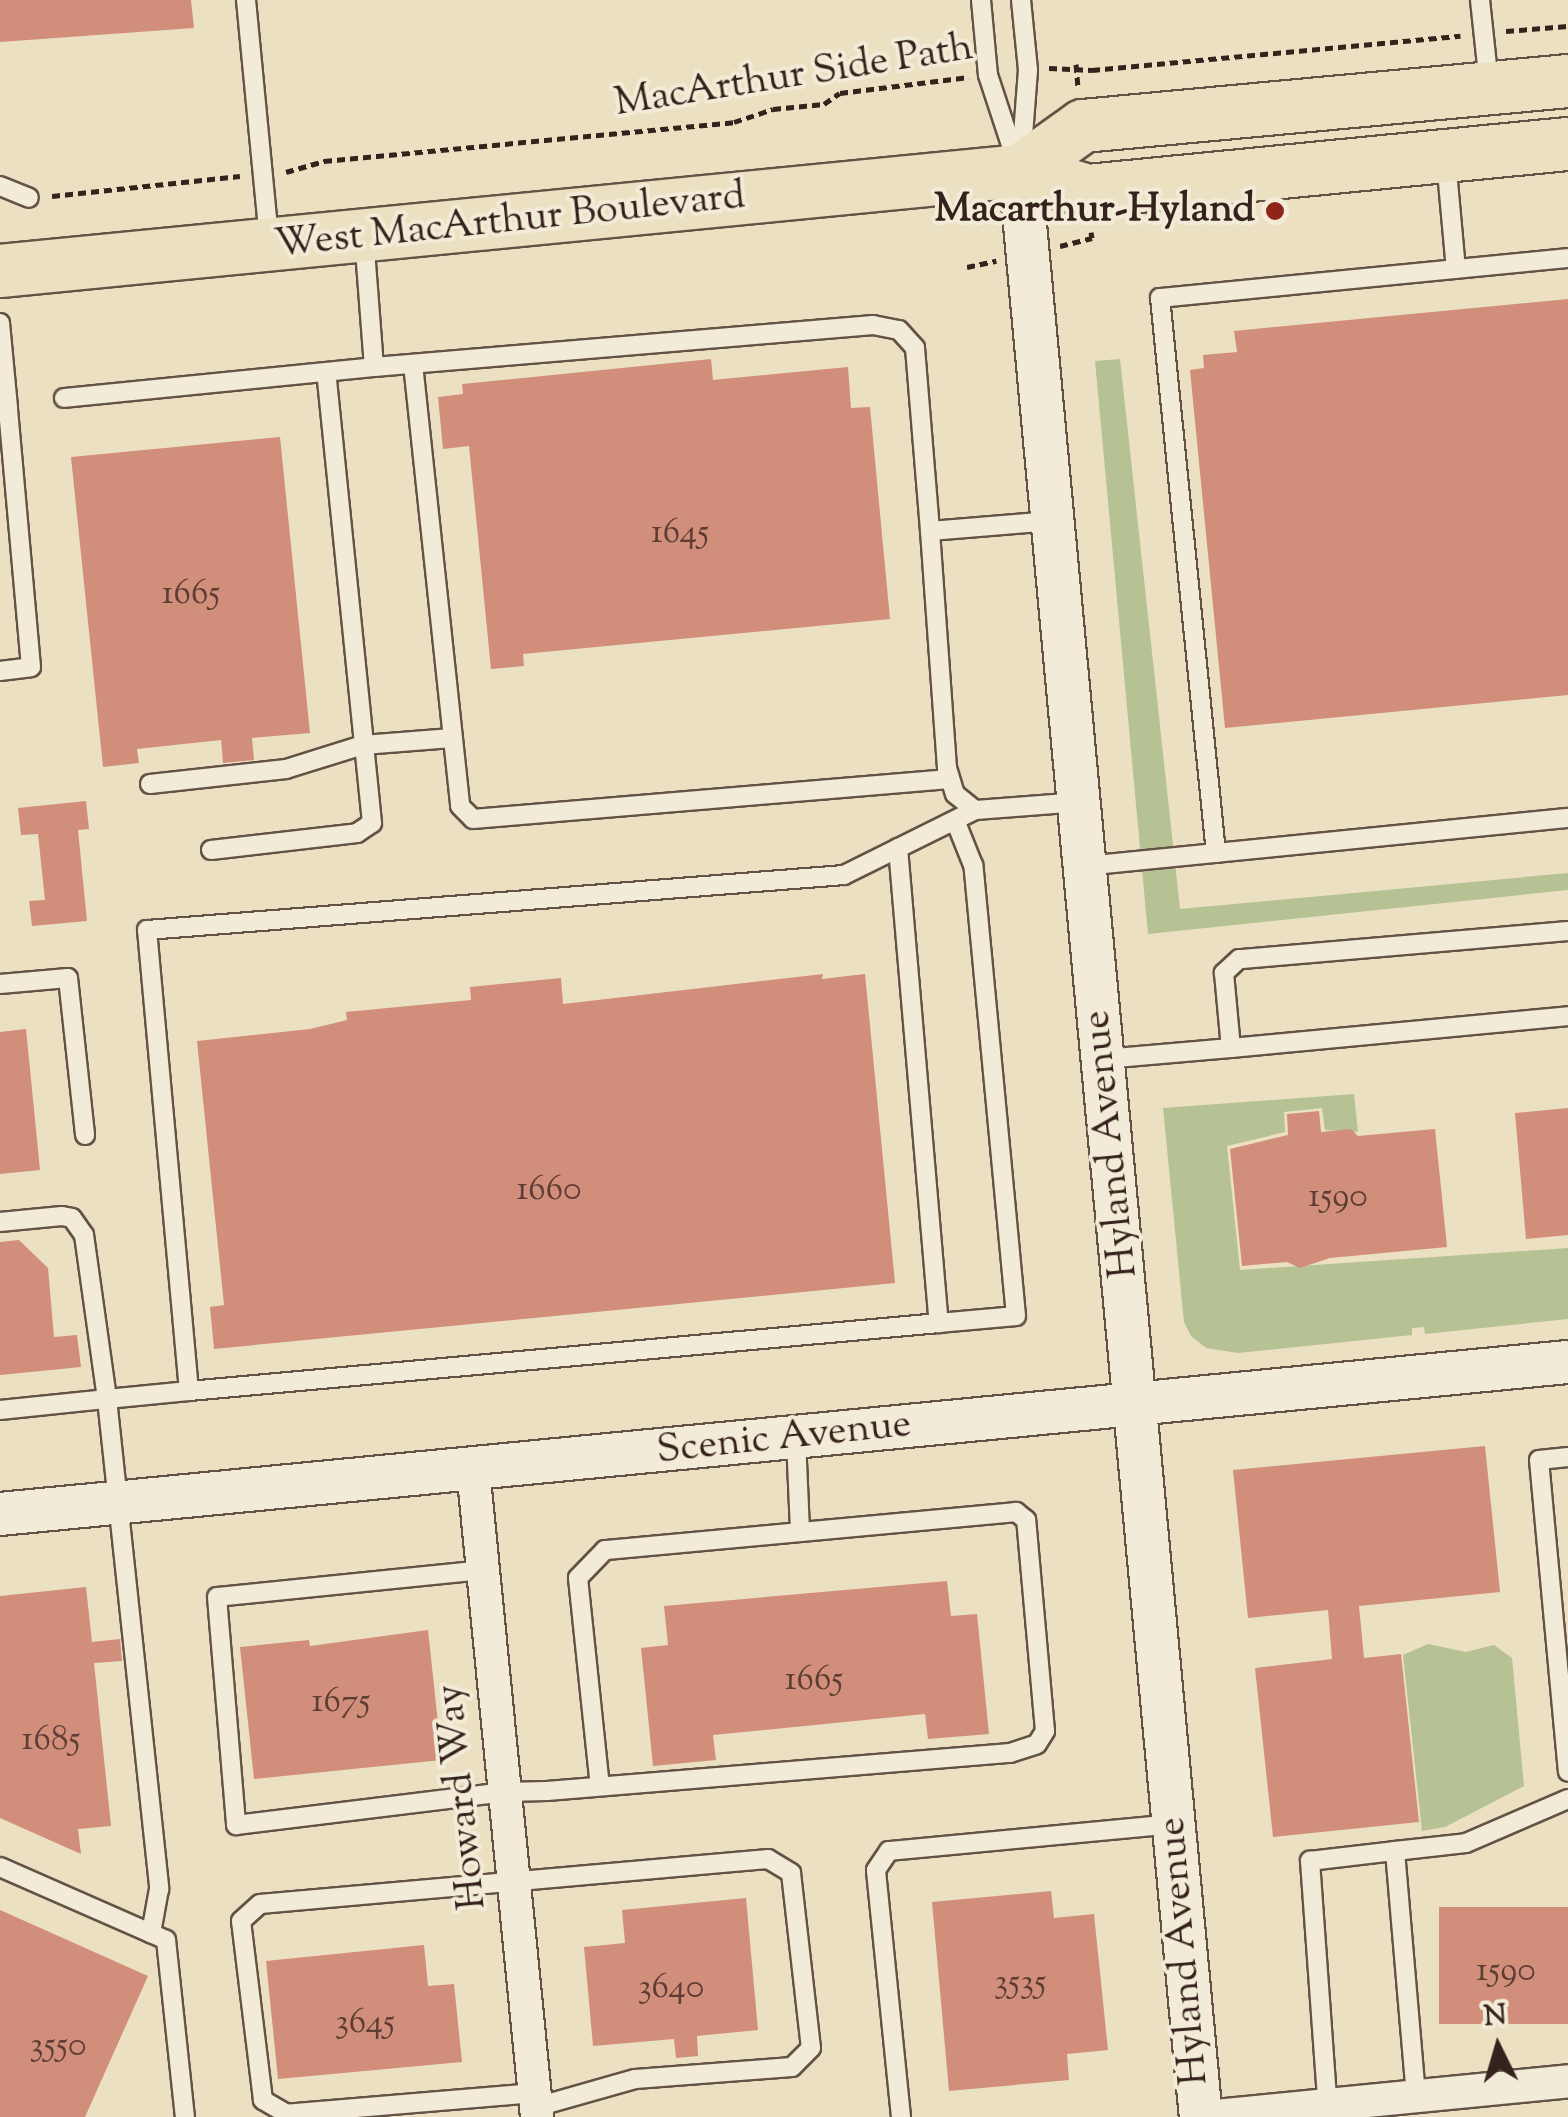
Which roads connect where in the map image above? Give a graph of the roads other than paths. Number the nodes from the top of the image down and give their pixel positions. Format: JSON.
{"nodes":[{"id":1,"x":246,"y":0,"type":"edge"},
{"id":2,"x":982,"y":0,"type":"edge"},
{"id":3,"x":1021,"y":0,"type":"edge"},
{"id":4,"x":1480,"y":0,"type":"edge"},
{"id":5,"x":1568,"y":81,"type":"edge"},
{"id":6,"x":1489,"y":88,"type":"junction"},
{"id":7,"x":1568,"y":144,"type":"edge"},
{"id":8,"x":1446,"y":157,"type":"junction"},
{"id":9,"x":1020,"y":171,"type":"junction"},
{"id":10,"x":0,"y":186,"type":"edge"},
{"id":11,"x":29,"y":198,"type":"road end"},
{"id":12,"x":364,"y":237,"type":"junction"},
{"id":13,"x":269,"y":246,"type":"junction"},
{"id":14,"x":1568,"y":258,"type":"edge"},
{"id":15,"x":1456,"y":269,"type":"junction"},
{"id":16,"x":0,"y":272,"type":"edge"},
{"id":17,"x":0,"y":322,"type":"edge"},
{"id":18,"x":413,"y":364,"type":"junction"},
{"id":19,"x":374,"y":367,"type":"junction"},
{"id":20,"x":326,"y":372,"type":"junction"},
{"id":21,"x":64,"y":398,"type":"dead end"},
{"id":22,"x":4,"y":408,"type":"edge"},
{"id":23,"x":1052,"y":521,"type":"junction"},
{"id":24,"x":930,"y":531,"type":"junction"},
{"id":25,"x":0,"y":671,"type":"edge"},
{"id":26,"x":452,"y":738,"type":"junction"},
{"id":27,"x":364,"y":745,"type":"junction"},
{"id":28,"x":949,"y":779,"type":"junction"},
{"id":29,"x":150,"y":784,"type":"dead end"},
{"id":30,"x":1079,"y":802,"type":"junction"},
{"id":31,"x":975,"y":810,"type":"junction"},
{"id":32,"x":1568,"y":818,"type":"edge"},
{"id":33,"x":955,"y":820,"type":"junction"},
{"id":34,"x":898,"y":848,"type":"junction"},
{"id":35,"x":211,"y":850,"type":"dead end"},
{"id":36,"x":1216,"y":853,"type":"junction"},
{"id":37,"x":1085,"y":866,"type":"junction"},
{"id":38,"x":1568,"y":931,"type":"edge"},
{"id":39,"x":0,"y":984,"type":"edge"},
{"id":40,"x":1568,"y":1016,"type":"edge"},
{"id":41,"x":1231,"y":1048,"type":"junction"},
{"id":42,"x":1104,"y":1059,"type":"junction"},
{"id":43,"x":85,"y":1135,"type":"dead end"},
{"id":44,"x":0,"y":1222,"type":"edge"},
{"id":45,"x":939,"y":1322,"type":"junction"},
{"id":46,"x":1568,"y":1362,"type":"edge"},
{"id":47,"x":189,"y":1391,"type":"junction"},
{"id":48,"x":107,"y":1399,"type":"junction"},
{"id":49,"x":1138,"y":1403,"type":"junction"},
{"id":50,"x":0,"y":1410,"type":"edge"},
{"id":51,"x":796,"y":1438,"type":"junction"},
{"id":52,"x":1568,"y":1457,"type":"edge"},
{"id":53,"x":473,"y":1469,"type":"junction"},
{"id":54,"x":116,"y":1503,"type":"junction"},
{"id":55,"x":0,"y":1514,"type":"edge"},
{"id":56,"x":800,"y":1532,"type":"junction"},
{"id":57,"x":483,"y":1570,"type":"junction"},
{"id":58,"x":1568,"y":1772,"type":"edge"},
{"id":59,"x":600,"y":1786,"type":"junction"},
{"id":60,"x":505,"y":1792,"type":"junction"},
{"id":61,"x":1568,"y":1799,"type":"edge"},
{"id":62,"x":1173,"y":1824,"type":"junction"},
{"id":63,"x":1395,"y":1851,"type":"junction"},
{"id":64,"x":0,"y":1867,"type":"edge"},
{"id":65,"x":514,"y":1884,"type":"junction"},
{"id":66,"x":151,"y":1933,"type":"junction"},
{"id":67,"x":1568,"y":2081,"type":"edge"},
{"id":68,"x":1416,"y":2096,"type":"junction"},
{"id":69,"x":536,"y":2106,"type":"edge"},
{"id":70,"x":1328,"y":2111,"type":"edge"},
{"id":71,"x":185,"y":2117,"type":"edge"},
{"id":72,"x":901,"y":2117,"type":"edge"},
{"id":73,"x":1202,"y":2117,"type":"edge"}],
"edges":[{"from":1,"to":13,"type":"lane"},
{"from":2,"to":9,"type":"lane"},
{"from":3,"to":9,"type":"lane"},
{"from":4,"to":6,"type":"lane"},
{"from":5,"to":6,"type":"main road","name":"West MacArthur Boulevard"},
{"from":6,"to":9,"type":"main road","name":"West MacArthur Boulevard"},
{"from":7,"to":8,"type":"main road","name":"West MacArthur Boulevard"},
{"from":8,"to":9,"type":"main road","name":"West MacArthur Boulevard"},
{"from":8,"to":15,"type":"lane"},
{"from":9,"to":12,"type":"main road","name":"West MacArthur Boulevard"},
{"from":9,"to":23,"type":"street","name":"Hyland Avenue"},
{"from":10,"to":11,"type":"lane"},
{"from":12,"to":13,"type":"main road","name":"West MacArthur Boulevard"},
{"from":12,"to":19,"type":"lane"},
{"from":13,"to":16,"type":"main road","name":"West MacArthur Boulevard"},
{"from":14,"to":15,"type":"lane"},
{"from":15,"to":36,"type":"lane"},
{"from":17,"to":22,"type":"lane"},
{"from":18,"to":19,"type":"lane"},
{"from":18,"to":24,"type":"lane"},
{"from":18,"to":26,"type":"lane"},
{"from":19,"to":20,"type":"lane"},
{"from":20,"to":21,"type":"lane"},
{"from":20,"to":27,"type":"lane"},
{"from":22,"to":25,"type":"lane"},
{"from":23,"to":24,"type":"lane"},
{"from":23,"to":30,"type":"street","name":"Hyland Avenue"},
{"from":24,"to":28,"type":"lane"},
{"from":26,"to":27,"type":"lane"},
{"from":26,"to":28,"type":"lane"},
{"from":27,"to":29,"type":"lane"},
{"from":27,"to":35,"type":"lane"},
{"from":28,"to":31,"type":"lane"},
{"from":30,"to":31,"type":"lane"},
{"from":30,"to":37,"type":"street","name":"Hyland Avenue"},
{"from":31,"to":33,"type":"lane"},
{"from":32,"to":36,"type":"lane"},
{"from":33,"to":34,"type":"lane"},
{"from":33,"to":45,"type":"lane"},
{"from":34,"to":45,"type":"lane"},
{"from":34,"to":47,"type":"lane"},
{"from":36,"to":37,"type":"lane"},
{"from":37,"to":42,"type":"street","name":"Hyland Avenue"},
{"from":38,"to":41,"type":"lane"},
{"from":39,"to":43,"type":"lane"},
{"from":40,"to":41,"type":"lane"},
{"from":41,"to":42,"type":"lane"},
{"from":42,"to":49,"type":"street","name":"Hyland Avenue"},
{"from":44,"to":48,"type":"lane"},
{"from":45,"to":47,"type":"lane"},
{"from":46,"to":49,"type":"street","name":"Scenic Avenue"},
{"from":47,"to":48,"type":"lane"},
{"from":48,"to":50,"type":"lane"},
{"from":48,"to":54,"type":"lane"},
{"from":49,"to":51,"type":"street","name":"Scenic Avenue"},
{"from":49,"to":62,"type":"street","name":"Hyland Avenue"},
{"from":51,"to":53,"type":"street","name":"Scenic Avenue"},
{"from":51,"to":56,"type":"lane"},
{"from":52,"to":58,"type":"lane"},
{"from":53,"to":54,"type":"street","name":"Scenic Avenue"},
{"from":53,"to":57,"type":"street","name":"Howard Way"},
{"from":54,"to":55,"type":"street","name":"Scenic Avenue"},
{"from":54,"to":66,"type":"lane"},
{"from":56,"to":59,"type":"lane"},
{"from":56,"to":59,"type":"lane"},
{"from":57,"to":60,"type":"street","name":"Howard Way"},
{"from":57,"to":60,"type":"lane"},
{"from":59,"to":60,"type":"lane"},
{"from":60,"to":65,"type":"street","name":"Howard Way"},
{"from":61,"to":63,"type":"lane"},
{"from":62,"to":72,"type":"lane"},
{"from":62,"to":73,"type":"street","name":"Hyland Avenue"},
{"from":63,"to":68,"type":"lane"},
{"from":63,"to":70,"type":"lane"},
{"from":64,"to":66,"type":"lane"},
{"from":65,"to":69,"type":"street","name":"Howard Way"},
{"from":65,"to":69,"type":"lane"},
{"from":65,"to":69,"type":"lane"},
{"from":66,"to":71,"type":"lane"},
{"from":67,"to":68,"type":"street"},
{"from":68,"to":70,"type":"street"},
{"from":70,"to":73,"type":"street"}]}
